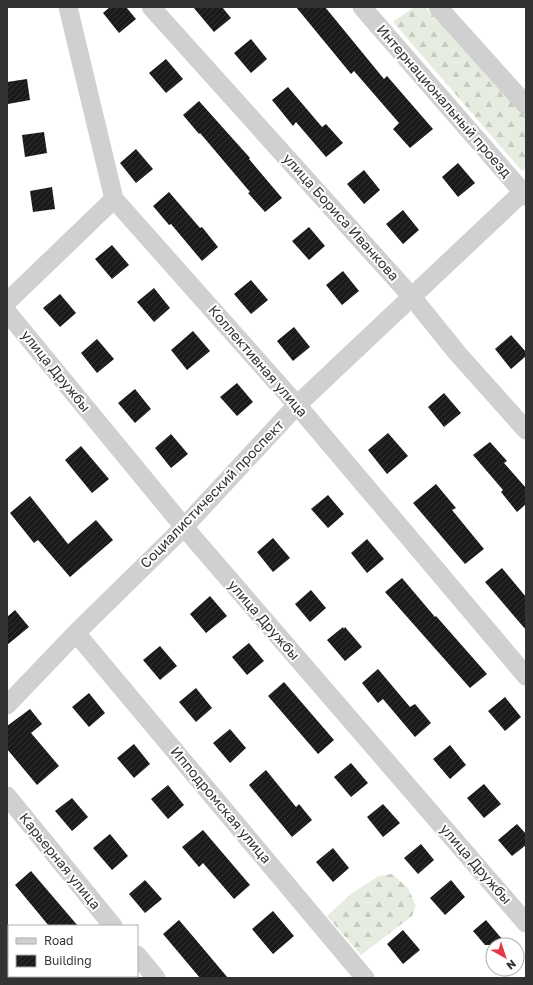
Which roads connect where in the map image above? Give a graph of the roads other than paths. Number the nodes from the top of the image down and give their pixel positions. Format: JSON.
{"nodes":[{"id":1,"x":68,"y":7,"type":"edge"},
{"id":2,"x":151,"y":7,"type":"edge"},
{"id":3,"x":362,"y":7,"type":"edge"},
{"id":4,"x":438,"y":7,"type":"edge"},
{"id":5,"x":526,"y":105,"type":"edge"},
{"id":6,"x":525,"y":192,"type":"edge"},
{"id":7,"x":114,"y":199,"type":"junction"},
{"id":8,"x":412,"y":297,"type":"junction"},
{"id":9,"x":7,"y":302,"type":"edge"},
{"id":10,"x":7,"y":312,"type":"edge"},
{"id":11,"x":297,"y":405,"type":"junction"},
{"id":12,"x":526,"y":430,"type":"edge"},
{"id":13,"x":184,"y":527,"type":"junction"},
{"id":14,"x":76,"y":633,"type":"junction"},
{"id":15,"x":526,"y":676,"type":"edge"},
{"id":16,"x":7,"y":705,"type":"edge"},
{"id":17,"x":7,"y":796,"type":"edge"},
{"id":18,"x":526,"y":923,"type":"edge"},
{"id":19,"x":112,"y":925,"type":"edge"},
{"id":20,"x":138,"y":956,"type":"edge"},
{"id":21,"x":156,"y":978,"type":"edge"},
{"id":22,"x":365,"y":978,"type":"edge"}],
"edges":[{"from":1,"to":7,"type":"street","name":"Коллективная улица"},
{"from":2,"to":8,"type":"street","name":"улица Бориса Иванкова"},
{"from":3,"to":6,"type":"street","name":"Интернациональный проезд"},
{"from":4,"to":5,"type":"street"},
{"from":6,"to":8,"type":"street","name":"Социалистический проспект"},
{"from":7,"to":9,"type":"street"},
{"from":7,"to":11,"type":"street","name":"Коллективная улица"},
{"from":8,"to":11,"type":"street","name":"Социалистический проспект"},
{"from":8,"to":12,"type":"street","name":"улица Бориса Иванкова"},
{"from":10,"to":13,"type":"street","name":"улица Дружбы"},
{"from":11,"to":13,"type":"street","name":"Социалистический проспект"},
{"from":11,"to":15,"type":"street","name":"Коллективная улица"},
{"from":13,"to":14,"type":"street","name":"Социалистический проспект"},
{"from":13,"to":18,"type":"street","name":"улица Дружбы"},
{"from":14,"to":16,"type":"street","name":"Социалистический проспект"},
{"from":14,"to":22,"type":"street","name":"Ипподромская улица"},
{"from":17,"to":19,"type":"street","name":"Карьерная улица"},
{"from":20,"to":21,"type":"street"}]}
